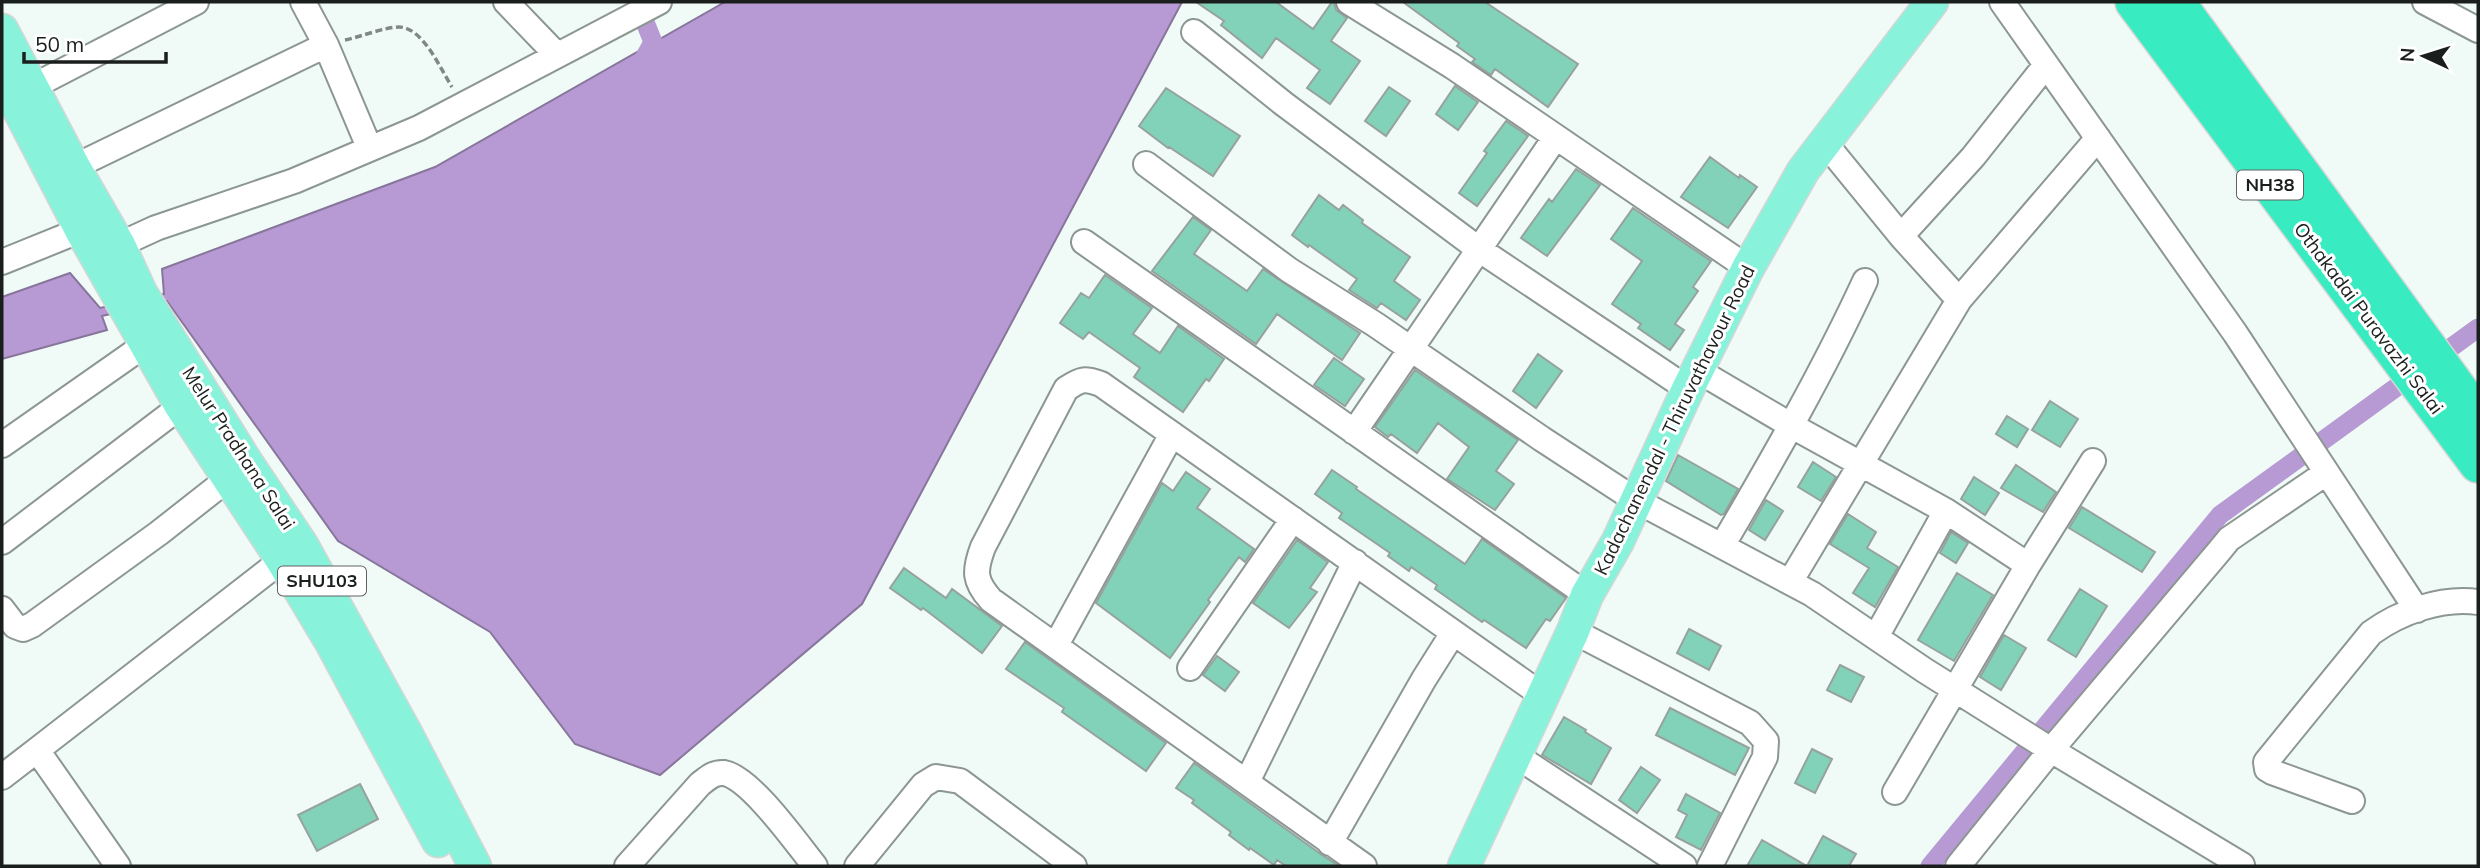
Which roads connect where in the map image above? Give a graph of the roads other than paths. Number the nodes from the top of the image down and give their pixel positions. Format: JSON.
{"nodes":[{"id":1,"x":196,"y":2,"type":"edge"},
{"id":2,"x":303,"y":2,"type":"edge"},
{"id":3,"x":506,"y":2,"type":"edge"},
{"id":4,"x":659,"y":2,"type":"edge"},
{"id":5,"x":1349,"y":2,"type":"edge"},
{"id":6,"x":1932,"y":2,"type":"edge"},
{"id":7,"x":2002,"y":2,"type":"edge"},
{"id":8,"x":2134,"y":2,"type":"edge"},
{"id":9,"x":2176,"y":2,"type":"edge"},
{"id":10,"x":2426,"y":2,"type":"edge"},
{"id":11,"x":2,"y":30,"type":"edge"},
{"id":12,"x":2478,"y":30,"type":"edge"},
{"id":13,"x":1194,"y":32,"type":"dead end"},
{"id":14,"x":326,"y":45,"type":"junction"},
{"id":15,"x":556,"y":54,"type":"junction"},
{"id":16,"x":2046,"y":65,"type":"junction"},
{"id":17,"x":2,"y":77,"type":"edge"},
{"id":18,"x":32,"y":87,"type":"junction"},
{"id":19,"x":1555,"y":138,"type":"junction"},
{"id":20,"x":2098,"y":138,"type":"junction"},
{"id":21,"x":1825,"y":143,"type":"junction"},
{"id":22,"x":369,"y":147,"type":"junction"},
{"id":23,"x":1146,"y":164,"type":"dead end"},
{"id":24,"x":74,"y":167,"type":"junction"},
{"id":25,"x":81,"y":230,"type":"junction"},
{"id":26,"x":1900,"y":236,"type":"junction"},
{"id":27,"x":1084,"y":242,"type":"dead end"},
{"id":28,"x":119,"y":244,"type":"junction"},
{"id":29,"x":1480,"y":250,"type":"junction"},
{"id":30,"x":2,"y":261,"type":"edge"},
{"id":31,"x":1748,"y":268,"type":"junction"},
{"id":32,"x":1864,"y":281,"type":"dead end"},
{"id":33,"x":1959,"y":300,"type":"junction"},
{"id":34,"x":136,"y":304,"type":"junction"},
{"id":35,"x":146,"y":344,"type":"junction"},
{"id":36,"x":1410,"y":348,"type":"junction"},
{"id":37,"x":2425,"y":369,"type":"junction"},
{"id":38,"x":1692,"y":380,"type":"junction"},
{"id":39,"x":181,"y":406,"type":"junction"},
{"id":40,"x":2478,"y":416,"type":"edge"},
{"id":41,"x":1792,"y":426,"type":"junction"},
{"id":42,"x":1354,"y":432,"type":"junction"},
{"id":43,"x":1172,"y":434,"type":"junction"},
{"id":44,"x":2,"y":445,"type":"edge"},
{"id":45,"x":2093,"y":461,"type":"dead end"},
{"id":46,"x":1861,"y":463,"type":"junction"},
{"id":47,"x":2478,"y":464,"type":"edge"},
{"id":48,"x":2323,"y":469,"type":"junction"},
{"id":49,"x":229,"y":478,"type":"junction"},
{"id":50,"x":1637,"y":501,"type":"junction"},
{"id":51,"x":1946,"y":511,"type":"junction"},
{"id":52,"x":1293,"y":519,"type":"junction"},
{"id":53,"x":2,"y":541,"type":"edge"},
{"id":54,"x":1722,"y":546,"type":"junction"},
{"id":55,"x":292,"y":553,"type":"junction"},
{"id":56,"x":1355,"y":562,"type":"junction"},
{"id":57,"x":2028,"y":565,"type":"junction"},
{"id":58,"x":1790,"y":582,"type":"junction"},
{"id":59,"x":1587,"y":594,"type":"junction"},
{"id":60,"x":2478,"y":602,"type":"edge"},
{"id":61,"x":2,"y":609,"type":"edge"},
{"id":62,"x":2417,"y":610,"type":"junction"},
{"id":63,"x":1573,"y":631,"type":"junction"},
{"id":64,"x":1453,"y":633,"type":"junction"},
{"id":65,"x":1876,"y":637,"type":"junction"},
{"id":66,"x":1056,"y":645,"type":"junction"},
{"id":67,"x":1190,"y":668,"type":"dead end"},
{"id":68,"x":1956,"y":689,"type":"junction"},
{"id":69,"x":1542,"y":695,"type":"junction"},
{"id":70,"x":2042,"y":743,"type":"junction"},
{"id":71,"x":37,"y":750,"type":"junction"},
{"id":72,"x":1516,"y":755,"type":"junction"},
{"id":73,"x":2,"y":777,"type":"edge"},
{"id":74,"x":1247,"y":782,"type":"junction"},
{"id":75,"x":1895,"y":792,"type":"dead end"},
{"id":76,"x":2352,"y":801,"type":"dead end"},
{"id":77,"x":1330,"y":843,"type":"junction"},
{"id":78,"x":1474,"y":863,"type":"edge"},
{"id":79,"x":2242,"y":865,"type":"edge"},
{"id":80,"x":118,"y":866,"type":"edge"},
{"id":81,"x":452,"y":866,"type":"edge"},
{"id":82,"x":475,"y":866,"type":"edge"},
{"id":83,"x":627,"y":866,"type":"edge"},
{"id":84,"x":815,"y":866,"type":"edge"},
{"id":85,"x":857,"y":866,"type":"edge"},
{"id":86,"x":1074,"y":866,"type":"edge"},
{"id":87,"x":1364,"y":866,"type":"edge"},
{"id":88,"x":1684,"y":866,"type":"edge"},
{"id":89,"x":1710,"y":866,"type":"edge"},
{"id":90,"x":1958,"y":866,"type":"edge"}],
"edges":[{"from":1,"to":18,"type":"street"},
{"from":2,"to":14,"type":"street"},
{"from":3,"to":15,"type":"street"},
{"from":4,"to":15,"type":"street"},
{"from":5,"to":19,"type":"street"},
{"from":6,"to":21,"type":"main road","name":"Kadachanendal - Thiruvathavour Road"},
{"from":7,"to":16,"type":"street"},
{"from":8,"to":37,"type":"highway","name":"Othakadai Puravazhi Salai","number":"NH38"},
{"from":9,"to":37,"type":"highway","name":"Othakadai Puravazhi Salai","number":"NH38"},
{"from":10,"to":12,"type":"street"},
{"from":11,"to":18,"type":"main road","name":"Melur Pradhana Salai","number":"SHU103"},
{"from":13,"to":29,"type":"street"},
{"from":14,"to":22,"type":"street"},
{"from":14,"to":24,"type":"street"},
{"from":15,"to":22,"type":"street"},
{"from":16,"to":20,"type":"street"},
{"from":16,"to":26,"type":"street"},
{"from":17,"to":25,"type":"main road","name":"Melur Pradhana Salai","number":"SHU103"},
{"from":18,"to":24,"type":"main road","name":"Melur Pradhana Salai","number":"SHU103"},
{"from":19,"to":29,"type":"street"},
{"from":19,"to":31,"type":"street"},
{"from":20,"to":33,"type":"street"},
{"from":20,"to":48,"type":"street"},
{"from":21,"to":26,"type":"street"},
{"from":21,"to":31,"type":"main road","name":"Kadachanendal - Thiruvathavour Road"},
{"from":22,"to":28,"type":"street"},
{"from":23,"to":36,"type":"street"},
{"from":24,"to":28,"type":"main road","name":"Melur Pradhana Salai","number":"SHU103"},
{"from":25,"to":30,"type":"street"},
{"from":25,"to":34,"type":"main road","name":"Melur Pradhana Salai","number":"SHU103"},
{"from":26,"to":33,"type":"street"},
{"from":27,"to":42,"type":"street"},
{"from":28,"to":34,"type":"main road","name":"Melur Pradhana Salai","number":"SHU103"},
{"from":29,"to":36,"type":"street"},
{"from":29,"to":38,"type":"street"},
{"from":31,"to":38,"type":"main road","name":"Kadachanendal - Thiruvathavour Road"},
{"from":32,"to":41,"type":"street"},
{"from":33,"to":46,"type":"street"},
{"from":34,"to":35,"type":"main road","name":"Melur Pradhana Salai","number":"SHU103"},
{"from":34,"to":55,"type":"main road","name":"Melur Pradhana Salai","number":"SHU103"},
{"from":35,"to":39,"type":"main road","name":"Melur Pradhana Salai","number":"SHU103"},
{"from":35,"to":44,"type":"street"},
{"from":36,"to":42,"type":"street"},
{"from":36,"to":50,"type":"street"},
{"from":37,"to":40,"type":"highway","name":"Othakadai Puravazhi Salai","number":"NH38"},
{"from":37,"to":47,"type":"highway","name":"Othakadai Puravazhi Salai","number":"NH38"},
{"from":38,"to":41,"type":"street"},
{"from":38,"to":50,"type":"main road","name":"Kadachanendal - Thiruvathavour Road"},
{"from":39,"to":49,"type":"main road","name":"Melur Pradhana Salai","number":"SHU103"},
{"from":39,"to":53,"type":"street"},
{"from":41,"to":46,"type":"street"},
{"from":41,"to":54,"type":"street"},
{"from":42,"to":59,"type":"street"},
{"from":43,"to":52,"type":"street"},
{"from":43,"to":66,"type":"street"},
{"from":43,"to":66,"type":"street"},
{"from":45,"to":57,"type":"street"},
{"from":46,"to":51,"type":"street"},
{"from":46,"to":58,"type":"street"},
{"from":48,"to":62,"type":"street"},
{"from":48,"to":70,"type":"street"},
{"from":49,"to":55,"type":"main road","name":"Melur Pradhana Salai","number":"SHU103"},
{"from":49,"to":61,"type":"street"},
{"from":50,"to":54,"type":"street"},
{"from":50,"to":59,"type":"main road","name":"Kadachanendal - Thiruvathavour Road"},
{"from":51,"to":57,"type":"street"},
{"from":51,"to":65,"type":"street"},
{"from":52,"to":56,"type":"street"},
{"from":52,"to":67,"type":"street"},
{"from":54,"to":58,"type":"street"},
{"from":55,"to":71,"type":"street"},
{"from":55,"to":81,"type":"main road","name":"Melur Pradhana Salai","number":"SHU103"},
{"from":55,"to":82,"type":"main road","name":"Melur Pradhana Salai","number":"SHU103"},
{"from":56,"to":64,"type":"street"},
{"from":56,"to":74,"type":"street"},
{"from":57,"to":68,"type":"street"},
{"from":58,"to":65,"type":"street"},
{"from":59,"to":63,"type":"main road","name":"Kadachanendal - Thiruvathavour Road"},
{"from":60,"to":62,"type":"street"},
{"from":62,"to":76,"type":"street"},
{"from":63,"to":69,"type":"main road","name":"Kadachanendal - Thiruvathavour Road"},
{"from":63,"to":89,"type":"street"},
{"from":64,"to":69,"type":"street"},
{"from":64,"to":77,"type":"street"},
{"from":65,"to":68,"type":"street"},
{"from":66,"to":74,"type":"street"},
{"from":68,"to":70,"type":"street"},
{"from":68,"to":75,"type":"street"},
{"from":69,"to":72,"type":"main road","name":"Kadachanendal - Thiruvathavour Road"},
{"from":70,"to":79,"type":"street"},
{"from":70,"to":90,"type":"street"},
{"from":71,"to":73,"type":"street"},
{"from":71,"to":80,"type":"street"},
{"from":72,"to":78,"type":"main road","name":"Kadachanendal - Thiruvathavour Road"},
{"from":72,"to":88,"type":"street"},
{"from":74,"to":77,"type":"street"},
{"from":77,"to":87,"type":"street"},
{"from":83,"to":84,"type":"street"},
{"from":85,"to":86,"type":"street"}]}
